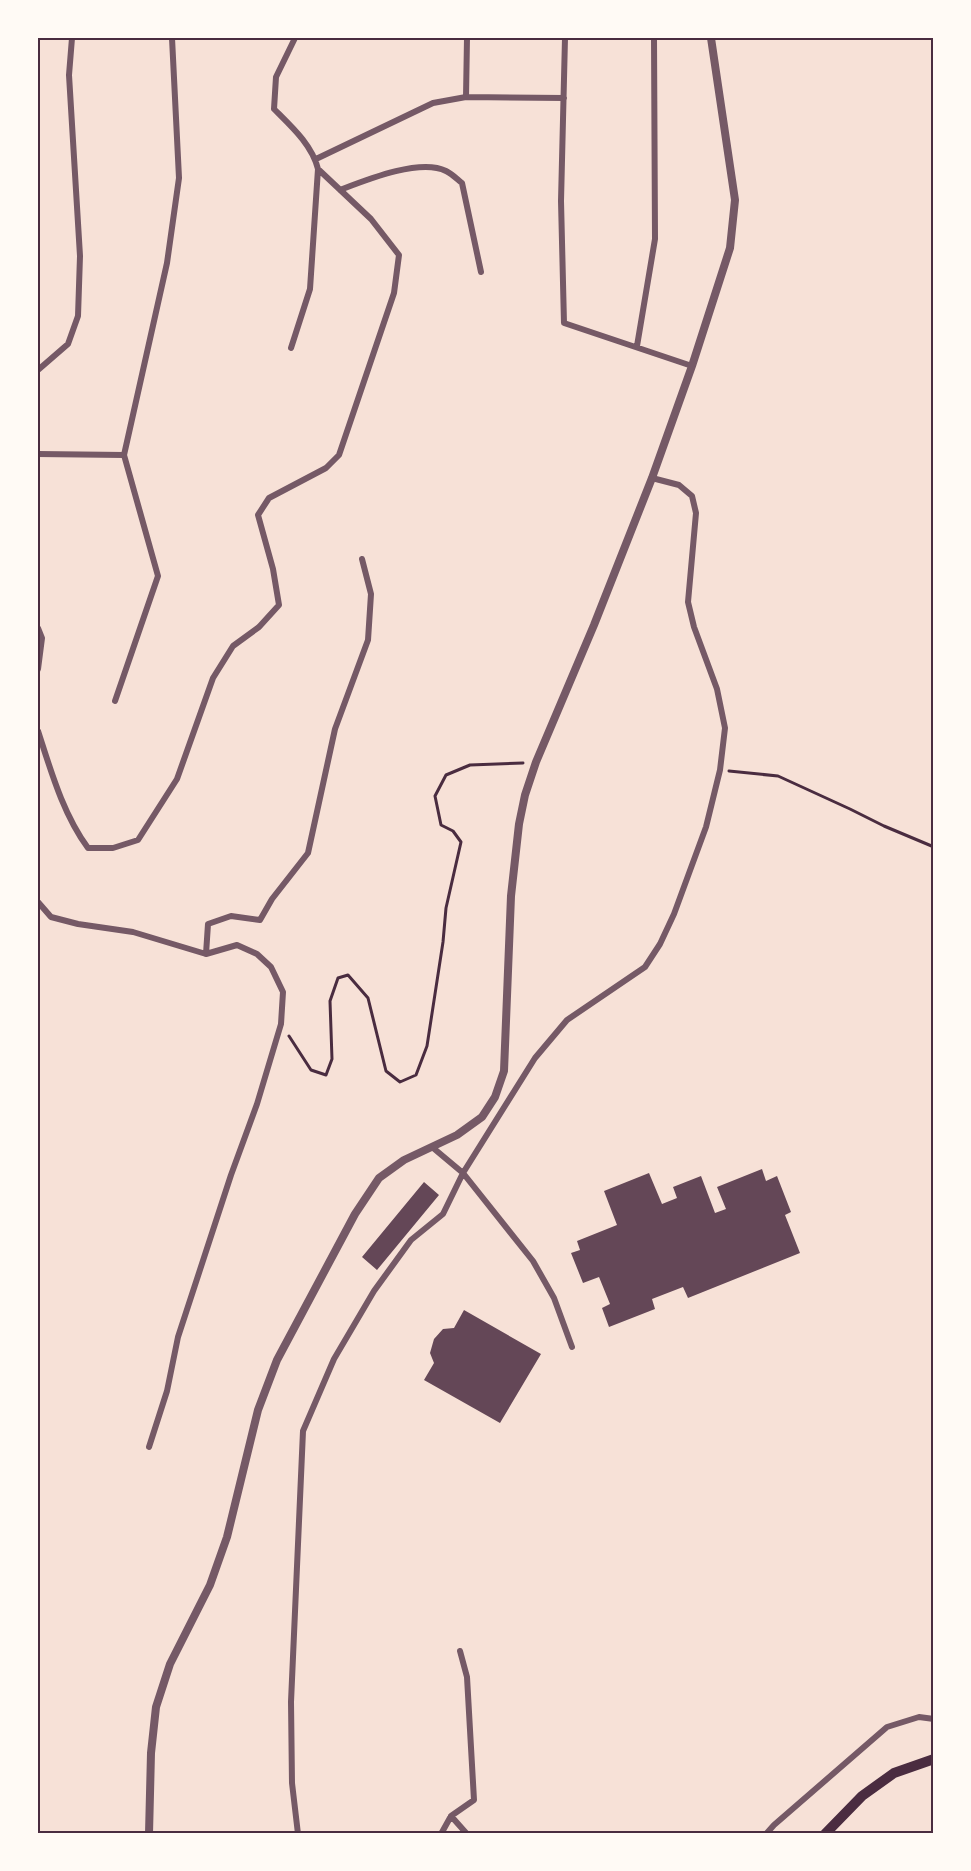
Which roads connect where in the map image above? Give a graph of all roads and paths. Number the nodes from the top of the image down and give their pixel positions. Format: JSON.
{"nodes":[{"id":1,"x":72,"y":38,"type":"edge"},
{"id":2,"x":172,"y":38,"type":"edge"},
{"id":3,"x":296,"y":38,"type":"edge"},
{"id":4,"x":467,"y":38,"type":"edge"},
{"id":5,"x":566,"y":38,"type":"edge"},
{"id":6,"x":654,"y":38,"type":"edge"},
{"id":7,"x":711,"y":38,"type":"edge"},
{"id":8,"x":466,"y":97,"type":"junction"},
{"id":9,"x":564,"y":98,"type":"junction"},
{"id":10,"x":316,"y":159,"type":"junction"},
{"id":11,"x":318,"y":170,"type":"junction"},
{"id":12,"x":340,"y":190,"type":"junction"},
{"id":13,"x":481,"y":272,"type":"dead end"},
{"id":14,"x":637,"y":346,"type":"junction"},
{"id":15,"x":291,"y":348,"type":"dead end"},
{"id":16,"x":692,"y":366,"type":"junction"},
{"id":17,"x":38,"y":370,"type":"edge"},
{"id":18,"x":38,"y":454,"type":"edge"},
{"id":19,"x":124,"y":455,"type":"junction"},
{"id":20,"x":652,"y":478,"type":"junction"},
{"id":21,"x":362,"y":559,"type":"dead end"},
{"id":22,"x":38,"y":628,"type":"edge"},
{"id":23,"x":38,"y":669,"type":"edge"},
{"id":24,"x":115,"y":701,"type":"dead end"},
{"id":25,"x":38,"y":731,"type":"edge"},
{"id":26,"x":536,"y":762,"type":"junction"},
{"id":27,"x":720,"y":770,"type":"junction"},
{"id":28,"x":933,"y":846,"type":"edge"},
{"id":29,"x":38,"y":902,"type":"edge"},
{"id":30,"x":206,"y":954,"type":"junction"},
{"id":31,"x":281,"y":1024,"type":"junction"},
{"id":32,"x":432,"y":1148,"type":"junction"},
{"id":33,"x":463,"y":1173,"type":"junction"},
{"id":34,"x":572,"y":1347,"type":"dead end"},
{"id":35,"x":149,"y":1448,"type":"dead end"},
{"id":36,"x":460,"y":1651,"type":"dead end"},
{"id":37,"x":933,"y":1719,"type":"edge"},
{"id":38,"x":933,"y":1759,"type":"edge"},
{"id":39,"x":451,"y":1816,"type":"junction"},
{"id":40,"x":149,"y":1833,"type":"edge"},
{"id":41,"x":298,"y":1833,"type":"edge"},
{"id":42,"x":441,"y":1833,"type":"edge"},
{"id":43,"x":467,"y":1833,"type":"edge"},
{"id":44,"x":766,"y":1833,"type":"edge"},
{"id":45,"x":825,"y":1833,"type":"edge"}],
"edges":[{"from":1,"to":17,"type":"street"},
{"from":2,"to":19,"type":"street"},
{"from":3,"to":10,"type":"street"},
{"from":4,"to":8,"type":"street"},
{"from":5,"to":9,"type":"street"},
{"from":6,"to":14,"type":"street"},
{"from":7,"to":16,"type":"street"},
{"from":8,"to":9,"type":"street"},
{"from":8,"to":10,"type":"street"},
{"from":9,"to":14,"type":"street"},
{"from":10,"to":11,"type":"street"},
{"from":11,"to":12,"type":"street"},
{"from":11,"to":15,"type":"street"},
{"from":12,"to":13,"type":"street"},
{"from":12,"to":25,"type":"street"},
{"from":14,"to":16,"type":"street"},
{"from":16,"to":20,"type":"street"},
{"from":18,"to":19,"type":"street"},
{"from":19,"to":24,"type":"street"},
{"from":20,"to":26,"type":"street"},
{"from":20,"to":27,"type":"street"},
{"from":21,"to":30,"type":"street"},
{"from":22,"to":23,"type":"street"},
{"from":26,"to":31,"type":"path"},
{"from":26,"to":32,"type":"street"},
{"from":27,"to":28,"type":"path"},
{"from":27,"to":33,"type":"street"},
{"from":29,"to":30,"type":"street"},
{"from":30,"to":31,"type":"street"},
{"from":31,"to":35,"type":"street"},
{"from":32,"to":33,"type":"street"},
{"from":32,"to":40,"type":"street"},
{"from":33,"to":34,"type":"street"},
{"from":33,"to":41,"type":"street"},
{"from":36,"to":39,"type":"street"},
{"from":37,"to":44,"type":"street"},
{"from":38,"to":45,"type":"main road"},
{"from":39,"to":42,"type":"street"},
{"from":39,"to":43,"type":"street"}]}
